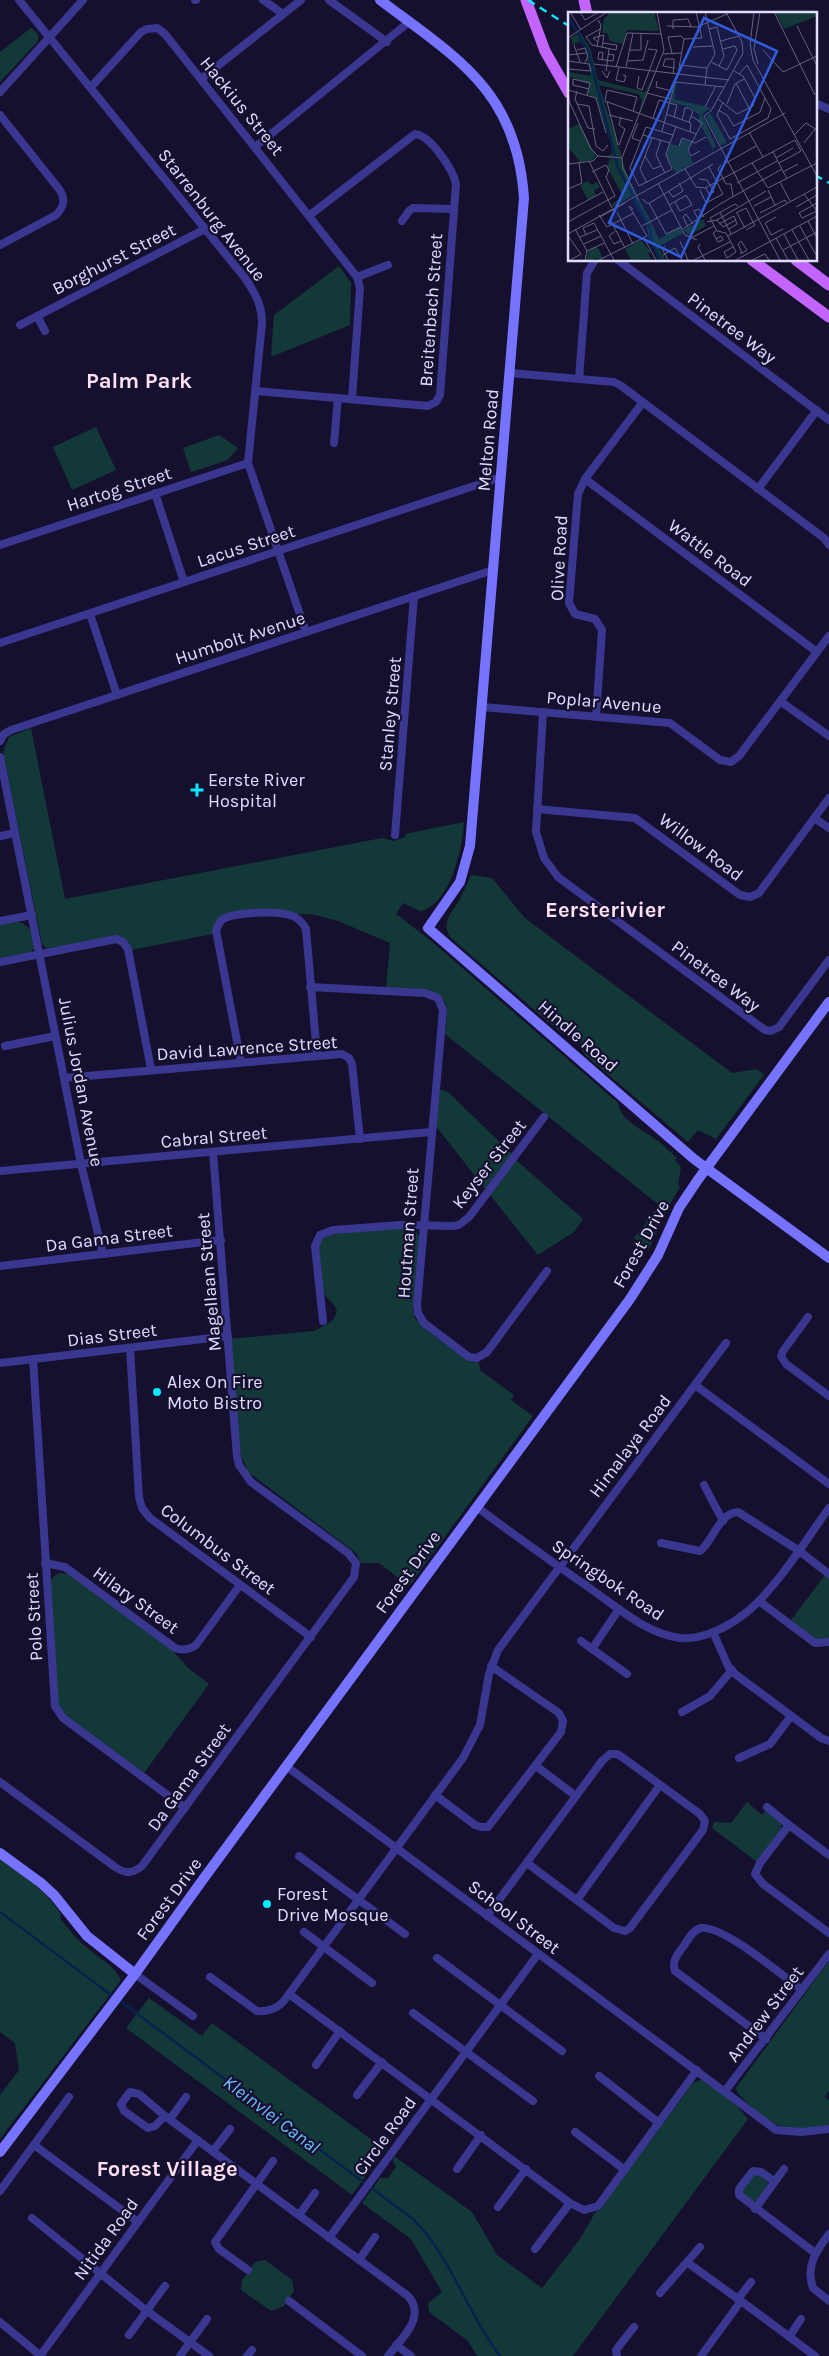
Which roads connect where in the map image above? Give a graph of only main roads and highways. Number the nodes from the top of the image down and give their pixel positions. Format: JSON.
{"nodes":[{"id":1,"x":526,"y":0,"type":"edge"},
{"id":2,"x":568,"y":90,"type":"edge"},
{"id":3,"x":753,"y":261,"type":"edge"},
{"id":4,"x":797,"y":261,"type":"edge"},
{"id":5,"x":829,"y":285,"type":"edge"},
{"id":6,"x":829,"y":317,"type":"edge"}],
"edges":[{"from":1,"to":2,"type":"main road"},
{"from":3,"to":6,"type":"main road"},
{"from":4,"to":5,"type":"main road"}]}
